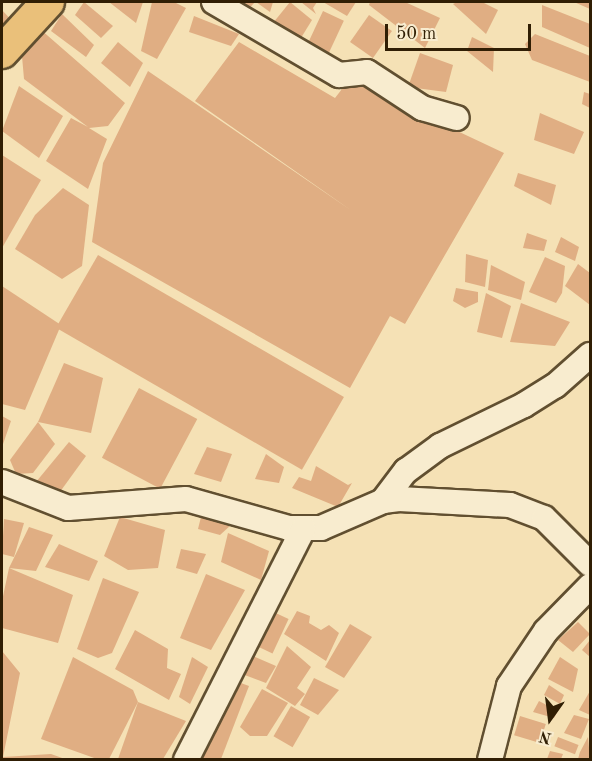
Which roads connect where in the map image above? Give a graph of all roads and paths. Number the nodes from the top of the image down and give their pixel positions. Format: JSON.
{"nodes":[{"id":1,"x":48,"y":2,"type":"edge"},
{"id":2,"x":214,"y":2,"type":"edge"},
{"id":3,"x":2,"y":52,"type":"edge"},
{"id":4,"x":457,"y":118,"type":"dead end"},
{"id":5,"x":591,"y":354,"type":"edge"},
{"id":6,"x":2,"y":482,"type":"edge"},
{"id":7,"x":383,"y":501,"type":"junction"},
{"id":8,"x":303,"y":529,"type":"junction"},
{"id":9,"x":591,"y":564,"type":"edge"},
{"id":10,"x":591,"y":586,"type":"edge"},
{"id":11,"x":186,"y":759,"type":"edge"},
{"id":12,"x":490,"y":759,"type":"edge"}],
"edges":[{"from":1,"to":3,"type":"main road"},
{"from":2,"to":4,"type":"street"},
{"from":5,"to":7,"type":"street"},
{"from":6,"to":8,"type":"street"},
{"from":7,"to":8,"type":"street"},
{"from":7,"to":9,"type":"street"},
{"from":8,"to":11,"type":"street"},
{"from":10,"to":12,"type":"street"}]}
